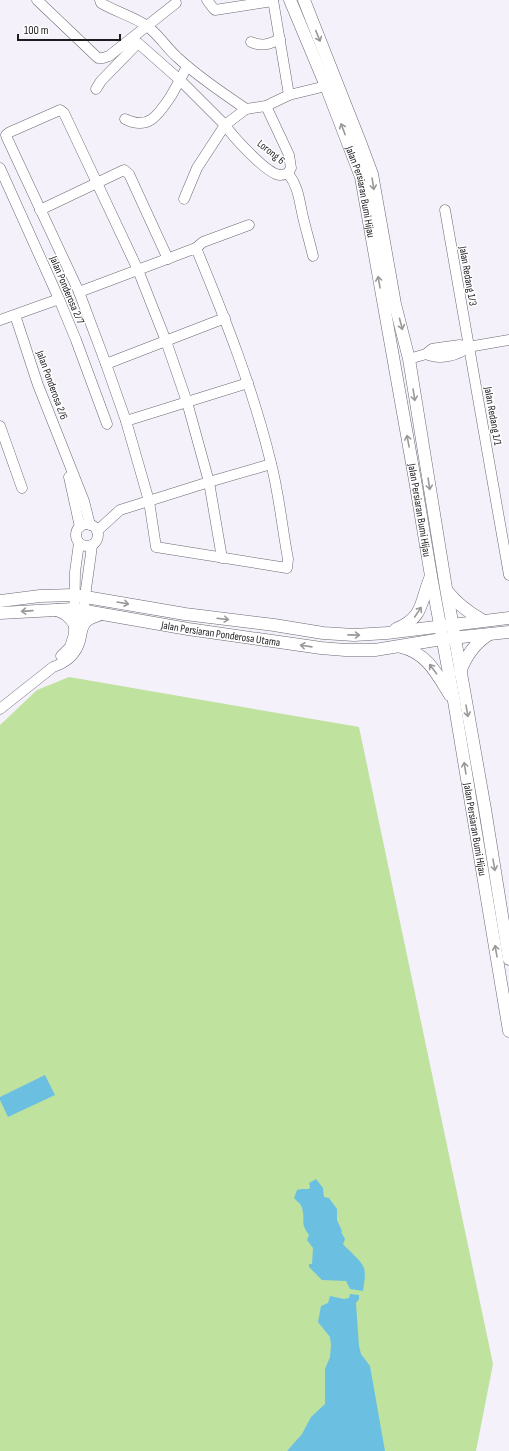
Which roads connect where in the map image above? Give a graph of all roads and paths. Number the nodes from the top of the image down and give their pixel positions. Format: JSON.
{"nodes":[{"id":1,"x":37,"y":0,"type":"edge"},
{"id":2,"x":100,"y":0,"type":"edge"},
{"id":3,"x":207,"y":0,"type":"edge"},
{"id":4,"x":273,"y":0,"type":"edge"},
{"id":5,"x":290,"y":0,"type":"edge"},
{"id":6,"x":304,"y":0,"type":"edge"},
{"id":7,"x":176,"y":3,"type":"dead end"},
{"id":8,"x":146,"y":25,"type":"junction"},
{"id":9,"x":280,"y":39,"type":"junction"},
{"id":10,"x":251,"y":42,"type":"dead end"},
{"id":11,"x":187,"y":66,"type":"junction"},
{"id":12,"x":180,"y":81,"type":"junction"},
{"id":13,"x":326,"y":86,"type":"junction"},
{"id":14,"x":96,"y":89,"type":"dead end"},
{"id":15,"x":289,"y":95,"type":"junction"},
{"id":16,"x":266,"y":106,"type":"junction"},
{"id":17,"x":246,"y":109,"type":"junction"},
{"id":18,"x":124,"y":118,"type":"dead end"},
{"id":19,"x":225,"y":125,"type":"junction"},
{"id":20,"x":0,"y":168,"type":"edge"},
{"id":21,"x":288,"y":173,"type":"junction"},
{"id":22,"x":97,"y":183,"type":"junction"},
{"id":23,"x":184,"y":199,"type":"dead end"},
{"id":24,"x":40,"y":210,"type":"junction"},
{"id":25,"x":445,"y":210,"type":"dead end"},
{"id":26,"x":249,"y":225,"type":"dead end"},
{"id":27,"x":196,"y":248,"type":"junction"},
{"id":28,"x":313,"y":256,"type":"dead end"},
{"id":29,"x":168,"y":259,"type":"junction"},
{"id":30,"x":138,"y":270,"type":"junction"},
{"id":31,"x":79,"y":292,"type":"junction"},
{"id":32,"x":59,"y":299,"type":"junction"},
{"id":33,"x":15,"y":315,"type":"junction"},
{"id":34,"x":225,"y":318,"type":"junction"},
{"id":35,"x":0,"y":320,"type":"edge"},
{"id":36,"x":388,"y":328,"type":"junction"},
{"id":37,"x":509,"y":340,"type":"edge"},
{"id":38,"x":166,"y":341,"type":"junction"},
{"id":39,"x":468,"y":347,"type":"junction"},
{"id":40,"x":409,"y":359,"type":"junction"},
{"id":41,"x":106,"y":364,"type":"junction"},
{"id":42,"x":248,"y":383,"type":"junction"},
{"id":43,"x":187,"y":402,"type":"junction"},
{"id":44,"x":400,"y":402,"type":"junction"},
{"id":45,"x":126,"y":421,"type":"junction"},
{"id":46,"x":107,"y":424,"type":"dead end"},
{"id":47,"x":0,"y":426,"type":"edge"},
{"id":48,"x":271,"y":464,"type":"junction"},
{"id":49,"x":209,"y":482,"type":"junction"},
{"id":50,"x":22,"y":488,"type":"dead end"},
{"id":51,"x":149,"y":501,"type":"junction"},
{"id":52,"x":89,"y":527,"type":"junction"},
{"id":53,"x":79,"y":543,"type":"junction"},
{"id":54,"x":92,"y":545,"type":"junction"},
{"id":55,"x":222,"y":558,"type":"junction"},
{"id":56,"x":508,"y":559,"type":"edge"},
{"id":57,"x":75,"y":572,"type":"junction"},
{"id":58,"x":88,"y":575,"type":"junction"},
{"id":59,"x":509,"y":575,"type":"edge"},
{"id":60,"x":431,"y":576,"type":"junction"},
{"id":61,"x":446,"y":588,"type":"junction"},
{"id":62,"x":80,"y":596,"type":"junction"},
{"id":63,"x":0,"y":601,"type":"edge"},
{"id":64,"x":54,"y":610,"type":"junction"},
{"id":65,"x":79,"y":610,"type":"junction"},
{"id":66,"x":0,"y":613,"type":"edge"},
{"id":67,"x":101,"y":614,"type":"junction"},
{"id":68,"x":509,"y":618,"type":"edge"},
{"id":69,"x":482,"y":620,"type":"junction"},
{"id":70,"x":79,"y":625,"type":"junction"},
{"id":71,"x":453,"y":625,"type":"junction"},
{"id":72,"x":440,"y":627,"type":"junction"},
{"id":73,"x":509,"y":632,"type":"edge"},
{"id":74,"x":388,"y":633,"type":"junction"},
{"id":75,"x":489,"y":634,"type":"junction"},
{"id":76,"x":448,"y":639,"type":"junction"},
{"id":77,"x":397,"y":646,"type":"junction"},
{"id":78,"x":460,"y":673,"type":"junction"},
{"id":79,"x":454,"y":701,"type":"junction"},
{"id":80,"x":0,"y":709,"type":"edge"},
{"id":81,"x":498,"y":887,"type":"junction"},
{"id":82,"x":485,"y":888,"type":"junction"},
{"id":83,"x":509,"y":959,"type":"edge"},
{"id":84,"x":504,"y":969,"type":"edge"},
{"id":85,"x":509,"y":1031,"type":"edge"}],
"edges":[{"from":1,"to":8,"type":"street"},
{"from":2,"to":8,"type":"street"},
{"from":3,"to":4,"type":"street"},
{"from":4,"to":9,"type":"street"},
{"from":5,"to":13,"type":"main road","name":"Jalan Persiaran Bumi Hijau"},
{"from":6,"to":40,"type":"main road","name":"Jalan Persiaran Bumi Hijau","one_way":true},
{"from":7,"to":8,"type":"street"},
{"from":8,"to":11,"type":"street"},
{"from":9,"to":10,"type":"street"},
{"from":9,"to":15,"type":"street"},
{"from":11,"to":12,"type":"street"},
{"from":11,"to":17,"type":"street"},
{"from":12,"to":14,"type":"street","name":"Lorong 6"},
{"from":12,"to":18,"type":"street"},
{"from":12,"to":19,"type":"street","name":"Lorong 6"},
{"from":13,"to":15,"type":"street"},
{"from":36,"to":13,"type":"main road","name":"Jalan Persiaran Bumi Hijau","one_way":true},
{"from":15,"to":16,"type":"street"},
{"from":16,"to":17,"type":"street"},
{"from":16,"to":21,"type":"street","name":"Lorong 6"},
{"from":17,"to":19,"type":"street"},
{"from":19,"to":21,"type":"street","name":"Lorong 6"},
{"from":19,"to":23,"type":"street"},
{"from":20,"to":32,"type":"street","name":"Jalan Ponderosa 2/7"},
{"from":21,"to":28,"type":"street"},
{"from":22,"to":24,"type":"street"},
{"from":22,"to":24,"type":"street"},
{"from":22,"to":29,"type":"street"},
{"from":22,"to":30,"type":"street"},
{"from":24,"to":31,"type":"street"},
{"from":25,"to":39,"type":"street","name":"Jalan Redang 1/3"},
{"from":26,"to":27,"type":"street"},
{"from":27,"to":29,"type":"street"},
{"from":27,"to":34,"type":"street"},
{"from":29,"to":30,"type":"street"},
{"from":30,"to":31,"type":"street"},
{"from":30,"to":38,"type":"street"},
{"from":31,"to":41,"type":"street"},
{"from":32,"to":33,"type":"street"},
{"from":32,"to":46,"type":"street","name":"Jalan Ponderosa 2/7"},
{"from":33,"to":35,"type":"street"},
{"from":33,"to":52,"type":"street","name":"Jalan Ponderosa 2/6"},
{"from":34,"to":38,"type":"street"},
{"from":34,"to":42,"type":"street"},
{"from":36,"to":40,"type":"main road"},
{"from":36,"to":44,"type":"main road","name":"Jalan Persiaran Bumi Hijau"},
{"from":37,"to":39,"type":"street"},
{"from":38,"to":41,"type":"street"},
{"from":38,"to":43,"type":"street"},
{"from":39,"to":40,"type":"street"},
{"from":39,"to":56,"type":"street","name":"Jalan Redang 1/1"},
{"from":40,"to":44,"type":"main road"},
{"from":40,"to":61,"type":"main road","name":"Jalan Persiaran Bumi Hijau","one_way":true},
{"from":41,"to":45,"type":"street"},
{"from":42,"to":43,"type":"street"},
{"from":42,"to":48,"type":"street"},
{"from":43,"to":45,"type":"street"},
{"from":43,"to":49,"type":"street"},
{"from":60,"to":44,"type":"main road","name":"Jalan Persiaran Bumi Hijau","one_way":true},
{"from":45,"to":51,"type":"street"},
{"from":47,"to":50,"type":"street"},
{"from":48,"to":49,"type":"street"},
{"from":48,"to":55,"type":"street"},
{"from":49,"to":51,"type":"street"},
{"from":49,"to":55,"type":"street"},
{"from":51,"to":52,"type":"street"},
{"from":51,"to":55,"type":"street"},
{"from":52,"to":53,"type":"street"},
{"from":52,"to":54,"type":"street"},
{"from":53,"to":54,"type":"street"},
{"from":53,"to":57,"type":"street"},
{"from":54,"to":58,"type":"street"},
{"from":56,"to":59,"type":"street","name":"Jalan Redang 1/1"},
{"from":57,"to":58,"type":"street"},
{"from":57,"to":62,"type":"street"},
{"from":58,"to":62,"type":"street"},
{"from":60,"to":72,"type":"main road","name":"Jalan Persiaran Bumi Hijau"},
{"from":74,"to":60,"type":"main road","one_way":true},
{"from":61,"to":69,"type":"main road"},
{"from":61,"to":71,"type":"main road","name":"Jalan Persiaran Bumi Hijau"},
{"from":62,"to":63,"type":"main road","name":"Jalan Persiaran Ponderosa Utama"},
{"from":62,"to":65,"type":"street"},
{"from":62,"to":74,"type":"main road","name":"Jalan Persiaran Ponderosa Utama","one_way":true},
{"from":64,"to":65,"type":"main road","name":"Jalan Persiaran Ponderosa Utama"},
{"from":64,"to":66,"type":"main road","name":"Jalan Persiaran Ponderosa Utama","one_way":true},
{"from":64,"to":70,"type":"main road"},
{"from":65,"to":67,"type":"main road","name":"Jalan Persiaran Ponderosa Utama"},
{"from":65,"to":70,"type":"street"},
{"from":67,"to":70,"type":"main road"},
{"from":77,"to":67,"type":"main road","name":"Jalan Persiaran Ponderosa Utama","one_way":true},
{"from":68,"to":69,"type":"main road","name":"Jalan Persiaran Ponderosa Utama"},
{"from":69,"to":71,"type":"main road","name":"Jalan Persiaran Ponderosa Utama"},
{"from":70,"to":80,"type":"street"},
{"from":71,"to":72,"type":"main road","name":"Jalan Persiaran Ponderosa Utama"},
{"from":71,"to":76,"type":"main road","name":"Jalan Persiaran Bumi Hijau"},
{"from":72,"to":74,"type":"main road","name":"Jalan Persiaran Ponderosa Utama"},
{"from":72,"to":76,"type":"main road","name":"Jalan Persiaran Bumi Hijau"},
{"from":73,"to":75,"type":"main road","name":"Jalan Persiaran Ponderosa Utama"},
{"from":75,"to":76,"type":"main road","name":"Jalan Persiaran Ponderosa Utama"},
{"from":75,"to":78,"type":"main road"},
{"from":76,"to":77,"type":"main road","name":"Jalan Persiaran Ponderosa Utama"},
{"from":76,"to":78,"type":"main road","name":"Jalan Persiaran Bumi Hijau"},
{"from":76,"to":79,"type":"main road","name":"Jalan Persiaran Bumi Hijau"},
{"from":79,"to":77,"type":"main road","one_way":true},
{"from":78,"to":81,"type":"main road","name":"Jalan Persiaran Bumi Hijau","one_way":true},
{"from":82,"to":79,"type":"main road","name":"Jalan Persiaran Bumi Hijau","one_way":true},
{"from":81,"to":82,"type":"main road"},
{"from":81,"to":83,"type":"main road","name":"Jalan Persiaran Bumi Hijau"},
{"from":84,"to":82,"type":"main road","name":"Jalan Persiaran Bumi Hijau","one_way":true},
{"from":84,"to":85,"type":"main road","name":"Jalan Persiaran Bumi Hijau"}]}
